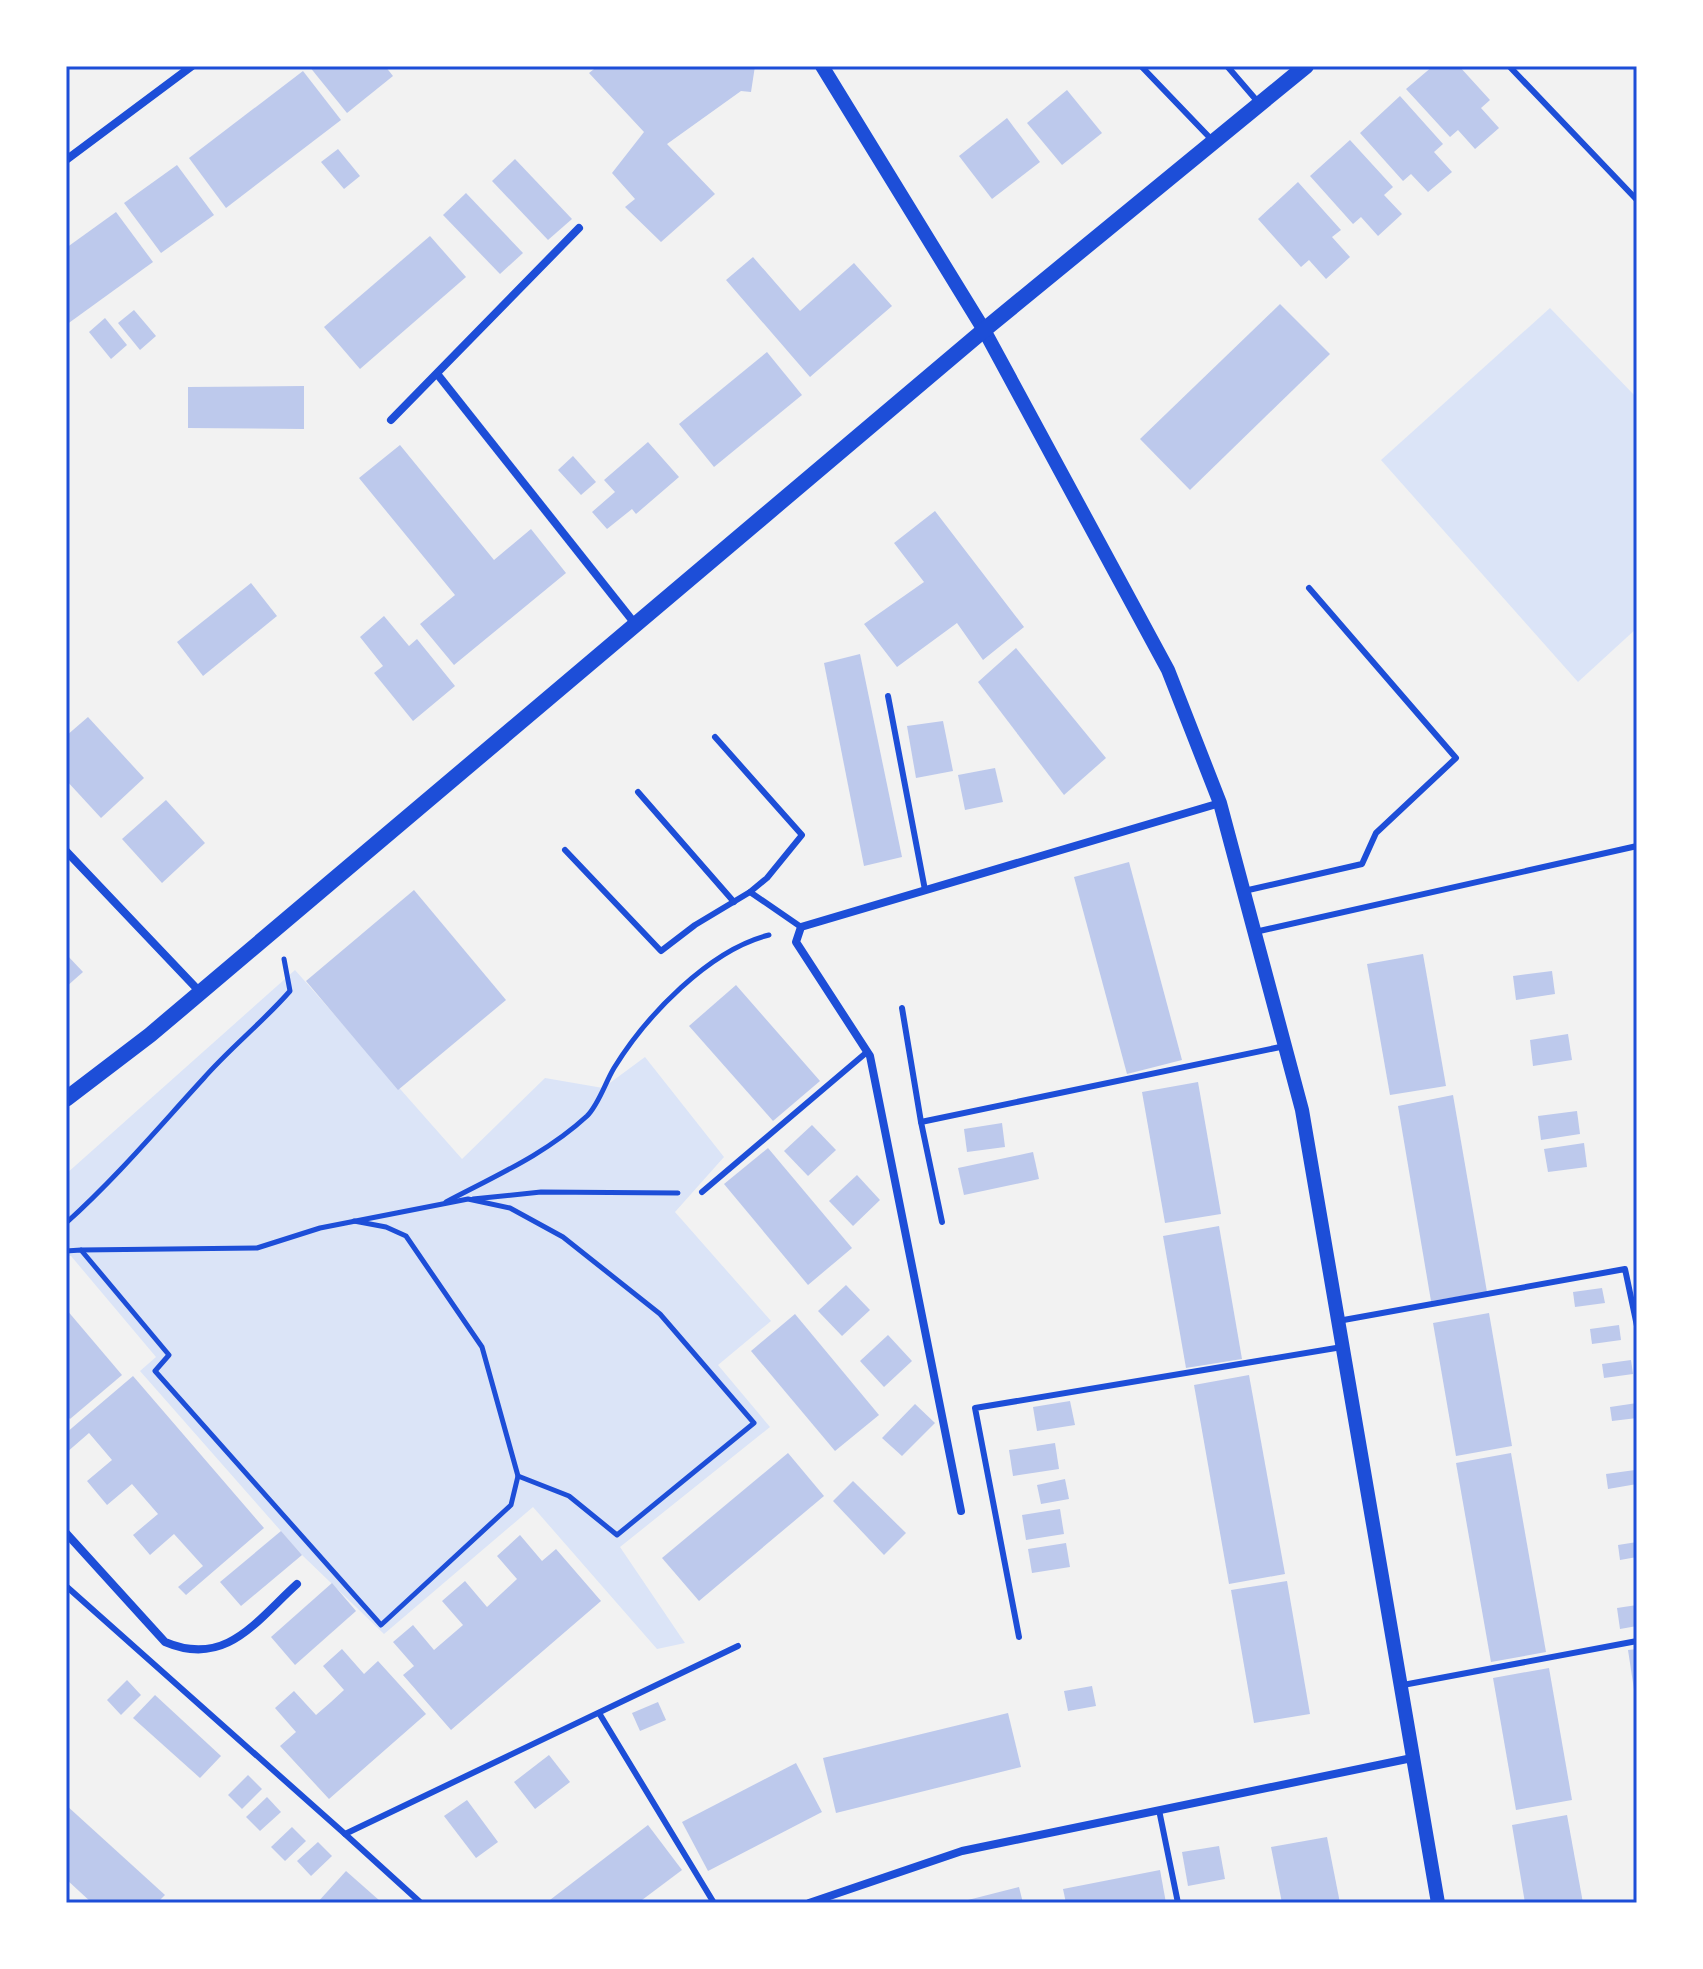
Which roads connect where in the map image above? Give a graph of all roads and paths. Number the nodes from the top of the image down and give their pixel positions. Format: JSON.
{"nodes":[{"id":1,"x":192,"y":66,"type":"edge"},
{"id":2,"x":822,"y":66,"type":"edge"},
{"id":3,"x":1141,"y":66,"type":"edge"},
{"id":4,"x":1227,"y":66,"type":"edge"},
{"id":5,"x":1306,"y":66,"type":"edge"},
{"id":6,"x":1509,"y":66,"type":"edge"},
{"id":7,"x":1260,"y":104,"type":"junction"},
{"id":8,"x":1214,"y":142,"type":"junction"},
{"id":9,"x":66,"y":160,"type":"edge"},
{"id":10,"x":1637,"y":200,"type":"edge"},
{"id":11,"x":579,"y":228,"type":"dead end"},
{"id":12,"x":984,"y":330,"type":"junction"},
{"id":13,"x":438,"y":375,"type":"junction"},
{"id":14,"x":391,"y":420,"type":"dead end"},
{"id":15,"x":1309,"y":588,"type":"dead end"},
{"id":16,"x":637,"y":625,"type":"junction"},
{"id":17,"x":888,"y":696,"type":"dead end"},
{"id":18,"x":715,"y":737,"type":"dead end"},
{"id":19,"x":638,"y":792,"type":"dead end"},
{"id":20,"x":1220,"y":803,"type":"junction"},
{"id":21,"x":1637,"y":846,"type":"edge"},
{"id":22,"x":565,"y":850,"type":"dead end"},
{"id":23,"x":66,"y":851,"type":"edge"},
{"id":24,"x":925,"y":890,"type":"junction"},
{"id":25,"x":1244,"y":891,"type":"junction"},
{"id":26,"x":750,"y":892,"type":"junction"},
{"id":27,"x":734,"y":902,"type":"junction"},
{"id":28,"x":801,"y":927,"type":"junction"},
{"id":29,"x":1255,"y":932,"type":"junction"},
{"id":30,"x":269,"y":935,"type":"junction"},
{"id":31,"x":200,"y":992,"type":"junction"},
{"id":32,"x":902,"y":1008,"type":"dead end"},
{"id":33,"x":1285,"y":1046,"type":"junction"},
{"id":34,"x":867,"y":1052,"type":"junction"},
{"id":35,"x":66,"y":1099,"type":"edge"},
{"id":36,"x":921,"y":1122,"type":"junction"},
{"id":37,"x":702,"y":1192,"type":"joint"},
{"id":38,"x":468,"y":1199,"type":"junction"},
{"id":39,"x":441,"y":1204,"type":"junction"},
{"id":40,"x":351,"y":1221,"type":"junction"},
{"id":41,"x":942,"y":1222,"type":"dead end"},
{"id":42,"x":66,"y":1223,"type":"edge"},
{"id":43,"x":81,"y":1250,"type":"junction"},
{"id":44,"x":66,"y":1251,"type":"edge"},
{"id":45,"x":1338,"y":1321,"type":"junction"},
{"id":46,"x":1637,"y":1326,"type":"edge"},
{"id":47,"x":1342,"y":1347,"type":"junction"},
{"id":48,"x":518,"y":1476,"type":"junction"},
{"id":49,"x":961,"y":1511,"type":"dead end"},
{"id":50,"x":66,"y":1533,"type":"edge"},
{"id":51,"x":297,"y":1584,"type":"dead end"},
{"id":52,"x":66,"y":1586,"type":"edge"},
{"id":53,"x":1019,"y":1637,"type":"dead end"},
{"id":54,"x":1637,"y":1641,"type":"edge"},
{"id":55,"x":738,"y":1646,"type":"dead end"},
{"id":56,"x":1400,"y":1685,"type":"junction"},
{"id":57,"x":599,"y":1713,"type":"junction"},
{"id":58,"x":1412,"y":1758,"type":"junction"},
{"id":59,"x":1159,"y":1810,"type":"junction"},
{"id":60,"x":345,"y":1834,"type":"junction"},
{"id":61,"x":421,"y":1903,"type":"edge"},
{"id":62,"x":714,"y":1903,"type":"edge"},
{"id":63,"x":809,"y":1903,"type":"edge"},
{"id":64,"x":1178,"y":1903,"type":"edge"},
{"id":65,"x":1438,"y":1903,"type":"edge"}],
"edges":[{"from":1,"to":9,"type":"street"},
{"from":2,"to":12,"type":"street"},
{"from":3,"to":8,"type":"lane"},
{"from":4,"to":7,"type":"lane"},
{"from":5,"to":7,"type":"main road"},
{"from":6,"to":10,"type":"lane"},
{"from":7,"to":8,"type":"main road"},
{"from":8,"to":12,"type":"main road"},
{"from":11,"to":13,"type":"street"},
{"from":12,"to":16,"type":"main road"},
{"from":12,"to":20,"type":"street"},
{"from":13,"to":14,"type":"street"},
{"from":13,"to":16,"type":"street"},
{"from":15,"to":25,"type":"lane"},
{"from":16,"to":30,"type":"main road"},
{"from":17,"to":24,"type":"lane"},
{"from":18,"to":26,"type":"lane"},
{"from":19,"to":27,"type":"lane"},
{"from":20,"to":24,"type":"street"},
{"from":20,"to":25,"type":"street"},
{"from":21,"to":29,"type":"lane"},
{"from":22,"to":27,"type":"lane"},
{"from":23,"to":31,"type":"street"},
{"from":24,"to":28,"type":"street"},
{"from":25,"to":29,"type":"street"},
{"from":26,"to":27,"type":"lane"},
{"from":26,"to":28,"type":"lane"},
{"from":28,"to":34,"type":"street"},
{"from":28,"to":39,"type":"path"},
{"from":29,"to":33,"type":"street"},
{"from":30,"to":31,"type":"main road"},
{"from":30,"to":42,"type":"path"},
{"from":31,"to":35,"type":"main road"},
{"from":32,"to":36,"type":"lane"},
{"from":33,"to":36,"type":"lane"},
{"from":33,"to":45,"type":"street"},
{"from":34,"to":37,"type":"lane"},
{"from":34,"to":49,"type":"street"},
{"from":36,"to":41,"type":"lane"},
{"from":37,"to":38,"type":"path"},
{"from":38,"to":39,"type":"path"},
{"from":38,"to":48,"type":"path"},
{"from":39,"to":40,"type":"path"},
{"from":40,"to":43,"type":"path"},
{"from":40,"to":48,"type":"path"},
{"from":43,"to":44,"type":"path"},
{"from":43,"to":48,"type":"path"},
{"from":45,"to":46,"type":"lane"},
{"from":45,"to":47,"type":"street"},
{"from":47,"to":53,"type":"lane"},
{"from":47,"to":56,"type":"street"},
{"from":50,"to":51,"type":"street"},
{"from":52,"to":60,"type":"lane"},
{"from":54,"to":56,"type":"lane"},
{"from":55,"to":57,"type":"lane"},
{"from":56,"to":58,"type":"street"},
{"from":57,"to":60,"type":"lane"},
{"from":57,"to":62,"type":"lane"},
{"from":58,"to":59,"type":"street"},
{"from":58,"to":65,"type":"street"},
{"from":59,"to":63,"type":"street"},
{"from":59,"to":64,"type":"lane"},
{"from":60,"to":61,"type":"lane"}]}
